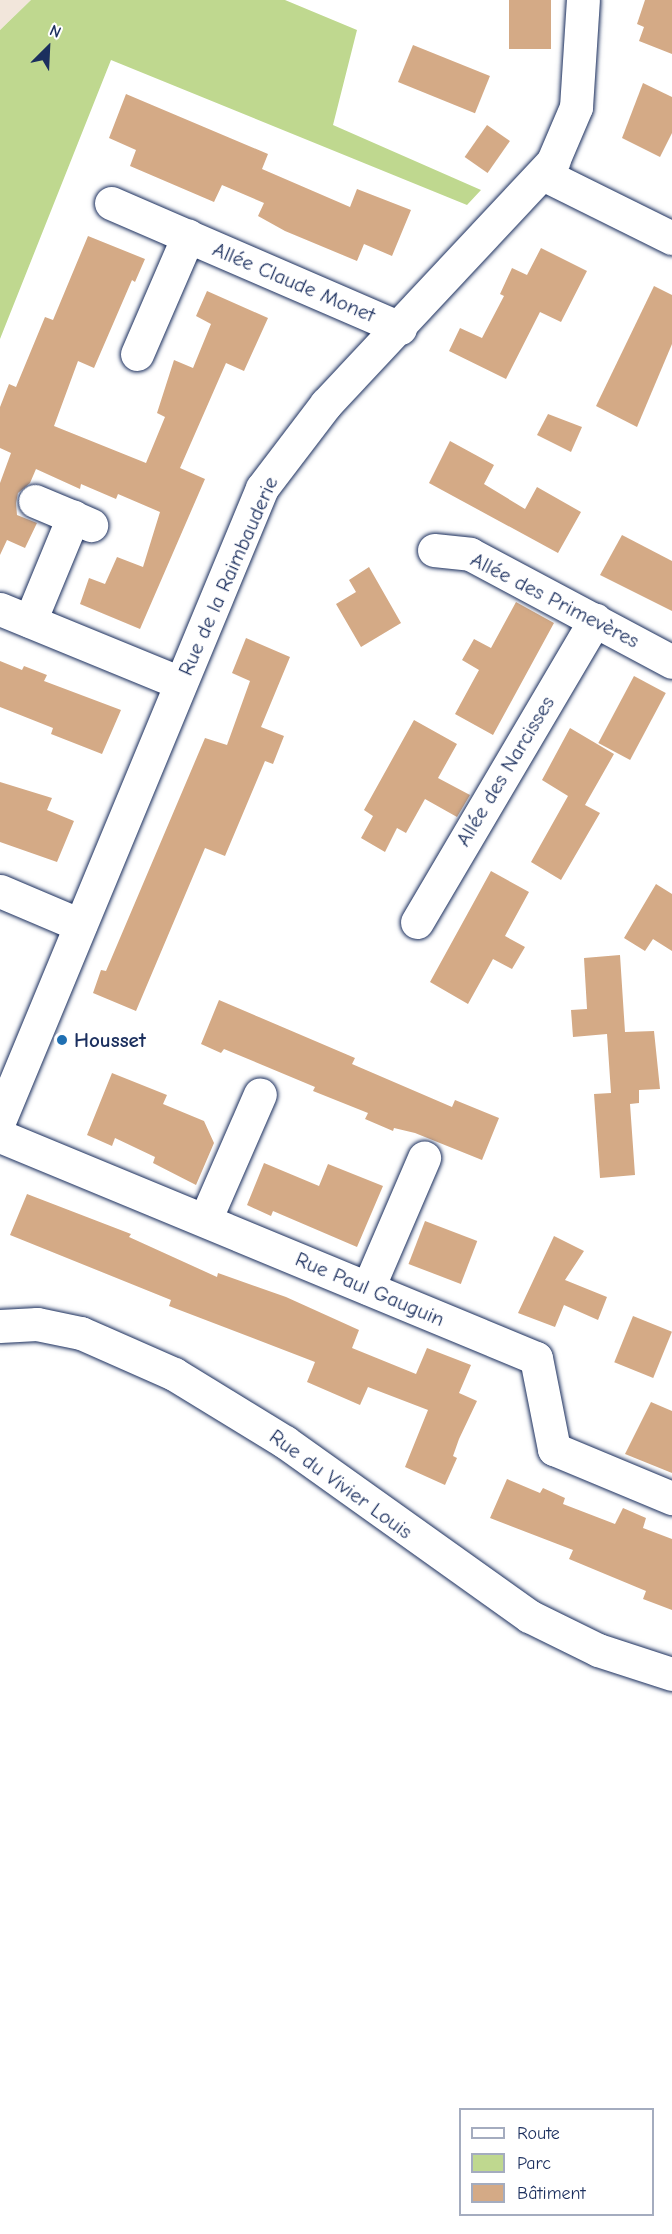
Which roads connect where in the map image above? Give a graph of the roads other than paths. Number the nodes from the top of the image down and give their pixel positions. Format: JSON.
{"nodes":[{"id":1,"x":584,"y":0,"type":"edge"},
{"id":2,"x":543,"y":174,"type":"junction"},
{"id":3,"x":111,"y":203,"type":"dead end"},
{"id":4,"x":188,"y":236,"type":"junction"},
{"id":5,"x":672,"y":238,"type":"edge"},
{"id":6,"x":400,"y":328,"type":"junction"},
{"id":7,"x":137,"y":354,"type":"dead end"},
{"id":8,"x":35,"y":501,"type":"dead end"},
{"id":9,"x":434,"y":550,"type":"dead end"},
{"id":10,"x":0,"y":609,"type":"edge"},
{"id":11,"x":595,"y":620,"type":"junction"},
{"id":12,"x":30,"y":621,"type":"junction"},
{"id":13,"x":672,"y":662,"type":"edge"},
{"id":14,"x":180,"y":683,"type":"junction"},
{"id":15,"x":0,"y":891,"type":"edge"},
{"id":16,"x":417,"y":922,"type":"dead end"},
{"id":17,"x":81,"y":925,"type":"junction"},
{"id":18,"x":260,"y":1094,"type":"dead end"},
{"id":19,"x":0,"y":1119,"type":"edge"},
{"id":20,"x":0,"y":1136,"type":"edge"},
{"id":21,"x":424,"y":1158,"type":"dead end"},
{"id":22,"x":205,"y":1220,"type":"junction"},
{"id":23,"x":368,"y":1288,"type":"junction"},
{"id":24,"x":0,"y":1326,"type":"edge"},
{"id":25,"x":672,"y":1498,"type":"edge"},
{"id":26,"x":672,"y":1674,"type":"edge"}],
"edges":[{"from":1,"to":2,"type":"street","name":"Rue de la Raimbauderie"},
{"from":2,"to":5,"type":"street"},
{"from":2,"to":6,"type":"street","name":"Rue de la Raimbauderie"},
{"from":3,"to":4,"type":"street","name":"Allée Claude Monet"},
{"from":4,"to":6,"type":"street","name":"Allée Claude Monet"},
{"from":4,"to":7,"type":"street","name":"Allée Claude Monet"},
{"from":6,"to":14,"type":"street","name":"Rue de la Raimbauderie"},
{"from":8,"to":12,"type":"street"},
{"from":9,"to":11,"type":"street","name":"Allée des Primevères"},
{"from":10,"to":12,"type":"street"},
{"from":11,"to":13,"type":"street","name":"Allée des Primevères"},
{"from":11,"to":16,"type":"street","name":"Allée des Narcisses"},
{"from":12,"to":14,"type":"street"},
{"from":14,"to":17,"type":"street","name":"Rue de la Raimbauderie"},
{"from":15,"to":17,"type":"street"},
{"from":17,"to":19,"type":"street","name":"Rue de la Raimbauderie"},
{"from":18,"to":22,"type":"street"},
{"from":20,"to":22,"type":"street","name":"Rue Paul Gauguin"},
{"from":21,"to":23,"type":"street"},
{"from":22,"to":23,"type":"street","name":"Rue Paul Gauguin"},
{"from":23,"to":25,"type":"street","name":"Rue Paul Gauguin"},
{"from":24,"to":26,"type":"street","name":"Rue du Vivier Louis"}]}
